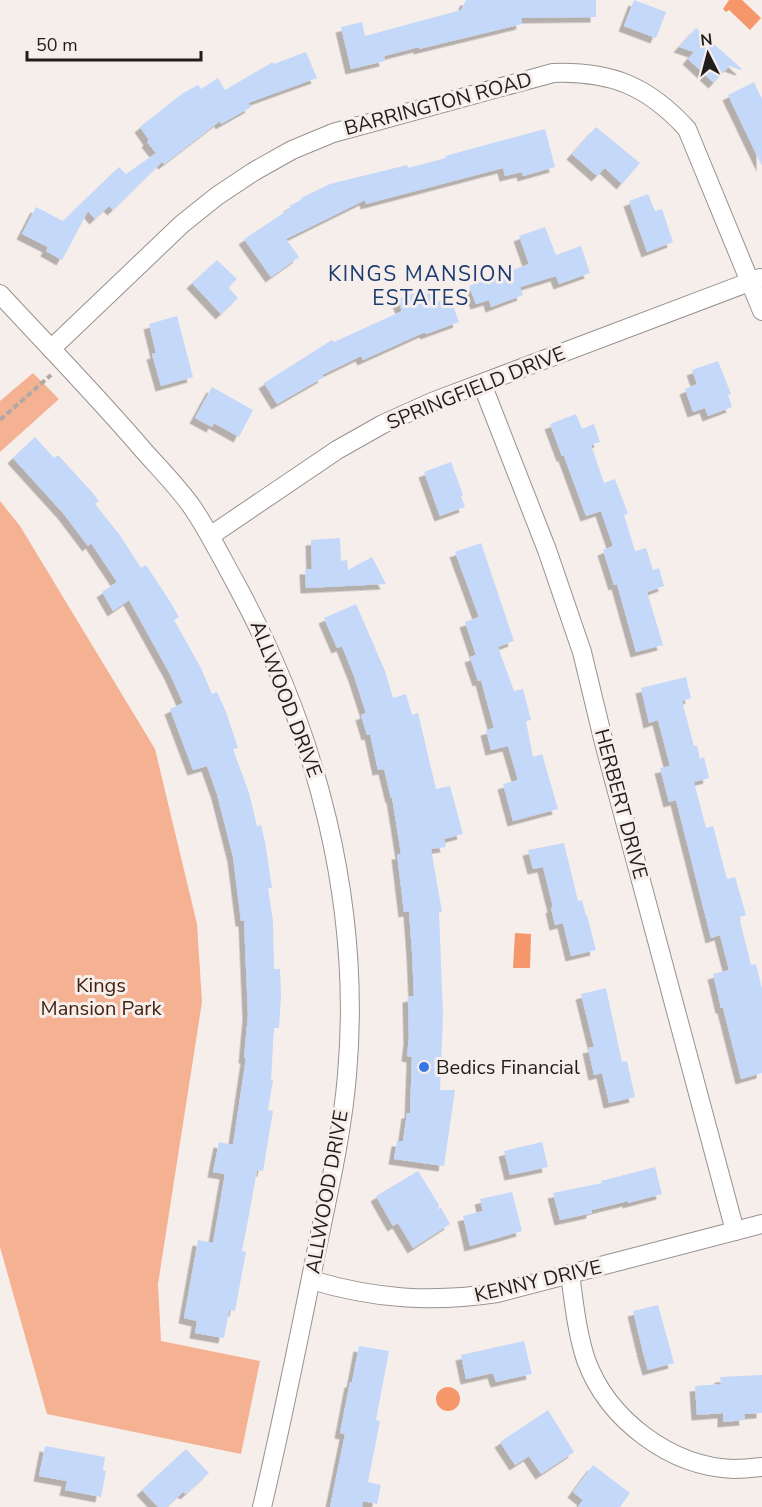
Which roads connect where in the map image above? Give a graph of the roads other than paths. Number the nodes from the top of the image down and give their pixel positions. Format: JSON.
{"nodes":[{"id":1,"x":757,"y":280,"type":"edge"},
{"id":2,"x":0,"y":294,"type":"edge"},
{"id":3,"x":762,"y":311,"type":"edge"},
{"id":4,"x":51,"y":349,"type":"junction"},
{"id":5,"x":482,"y":384,"type":"junction"},
{"id":6,"x":210,"y":536,"type":"junction"},
{"id":7,"x":762,"y":1224,"type":"edge"},
{"id":8,"x":735,"y":1231,"type":"junction"},
{"id":9,"x":570,"y":1274,"type":"junction"},
{"id":10,"x":311,"y":1280,"type":"junction"},
{"id":11,"x":762,"y":1467,"type":"edge"},
{"id":12,"x":262,"y":1507,"type":"edge"}],
"edges":[{"from":1,"to":3,"type":"street","name":"BARRINGTON ROAD"},
{"from":1,"to":4,"type":"street","name":"BARRINGTON ROAD"},
{"from":1,"to":5,"type":"street","name":"SPRINGFIELD DRIVE"},
{"from":2,"to":4,"type":"street","name":"ALLWOOD DRIVE"},
{"from":4,"to":6,"type":"street","name":"ALLWOOD DRIVE"},
{"from":5,"to":6,"type":"street","name":"SPRINGFIELD DRIVE"},
{"from":5,"to":8,"type":"street","name":"HERBERT DRIVE"},
{"from":6,"to":10,"type":"street","name":"ALLWOOD DRIVE"},
{"from":7,"to":8,"type":"street","name":"KENNY DRIVE"},
{"from":8,"to":9,"type":"street","name":"KENNY DRIVE"},
{"from":9,"to":10,"type":"street","name":"KENNY DRIVE"},
{"from":9,"to":11,"type":"street"},
{"from":10,"to":12,"type":"street","name":"ALLWOOD DRIVE"}]}
